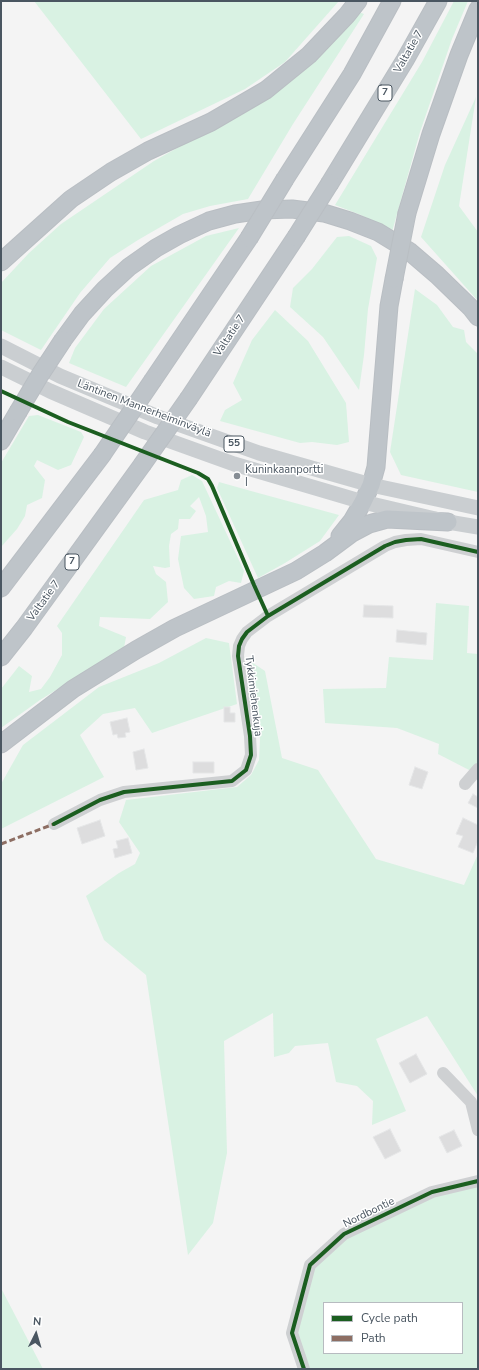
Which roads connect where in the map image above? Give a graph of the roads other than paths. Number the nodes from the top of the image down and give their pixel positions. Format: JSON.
{"nodes":[{"id":1,"x":358,"y":1,"type":"edge"},
{"id":2,"x":392,"y":1,"type":"edge"},
{"id":3,"x":438,"y":1,"type":"edge"},
{"id":4,"x":478,"y":9,"type":"edge"},
{"id":5,"x":1,"y":262,"type":"edge"},
{"id":6,"x":478,"y":317,"type":"edge"},
{"id":7,"x":1,"y":346,"type":"edge"},
{"id":8,"x":1,"y":367,"type":"edge"},
{"id":9,"x":1,"y":441,"type":"edge"},
{"id":10,"x":371,"y":485,"type":"junction"},
{"id":11,"x":363,"y":502,"type":"junction"},
{"id":12,"x":478,"y":508,"type":"edge"},
{"id":13,"x":448,"y":522,"type":"junction"},
{"id":14,"x":478,"y":526,"type":"edge"},
{"id":15,"x":478,"y":552,"type":"edge"},
{"id":16,"x":325,"y":553,"type":"junction"},
{"id":17,"x":1,"y":588,"type":"edge"},
{"id":18,"x":1,"y":657,"type":"edge"},
{"id":19,"x":1,"y":744,"type":"edge"},
{"id":20,"x":478,"y":769,"type":"edge"},
{"id":21,"x":465,"y":784,"type":"dead end"},
{"id":22,"x":54,"y":824,"type":"dead end"},
{"id":23,"x":443,"y":1073,"type":"dead end"},
{"id":24,"x":478,"y":1130,"type":"edge"},
{"id":25,"x":478,"y":1181,"type":"edge"},
{"id":26,"x":304,"y":1369,"type":"edge"}],
"edges":[{"from":1,"to":5,"type":"highway"},
{"from":2,"to":17,"type":"highway","bridge":true},
{"from":3,"to":18,"type":"highway","name":"Valtatie 7","number":"7","bridge":true},
{"from":4,"to":10,"type":"highway","bridge":true},
{"from":6,"to":9,"type":"highway","bridge":true},
{"from":7,"to":10,"type":"main road","name":"Läntinen Mannerheiminväylä","number":"55"},
{"from":8,"to":11,"type":"main road","name":"Läntinen Mannerheiminväylä","number":"55"},
{"from":10,"to":11,"type":"highway"},
{"from":10,"to":12,"type":"main road","name":"Läntinen Mannerheiminväylä","number":"55"},
{"from":11,"to":13,"type":"main road","name":"Läntinen Mannerheiminväylä","number":"55"},
{"from":11,"to":16,"type":"highway"},
{"from":13,"to":14,"type":"main road","name":"Läntinen Mannerheiminväylä","number":"55"},
{"from":13,"to":16,"type":"highway"},
{"from":15,"to":22,"type":"street","name":"Tykkimiehenkuja"},
{"from":16,"to":19,"type":"highway"},
{"from":20,"to":21,"type":"street"},
{"from":23,"to":24,"type":"street"},
{"from":25,"to":26,"type":"street","name":"Nordbontie"}]}
